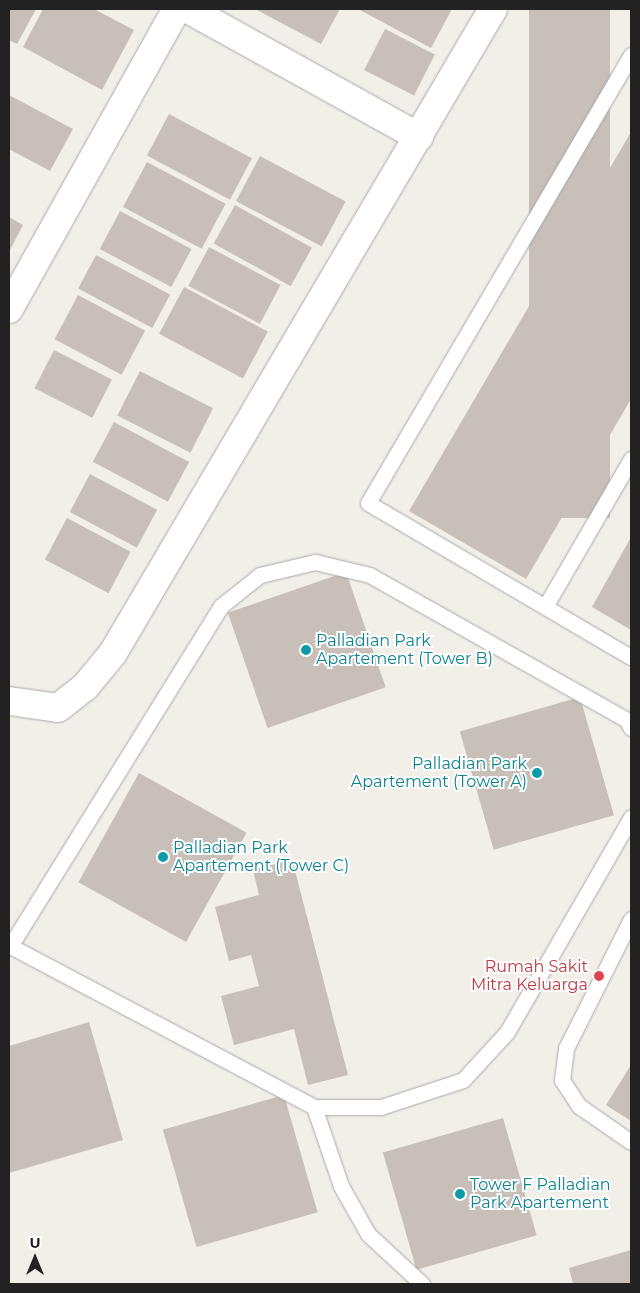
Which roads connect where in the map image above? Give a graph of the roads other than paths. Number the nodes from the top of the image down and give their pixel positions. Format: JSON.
{"nodes":[{"id":1,"x":177,"y":9,"type":"edge"},
{"id":2,"x":188,"y":9,"type":"edge"},
{"id":3,"x":493,"y":9,"type":"edge"},
{"id":4,"x":631,"y":55,"type":"edge"},
{"id":5,"x":419,"y":137,"type":"junction"},
{"id":6,"x":9,"y":309,"type":"edge"},
{"id":7,"x":631,"y":460,"type":"edge"},
{"id":8,"x":546,"y":605,"type":"junction"},
{"id":9,"x":631,"y":657,"type":"edge"},
{"id":10,"x":9,"y":701,"type":"edge"},
{"id":11,"x":631,"y":728,"type":"edge"},
{"id":12,"x":631,"y":818,"type":"edge"},
{"id":13,"x":631,"y":919,"type":"edge"},
{"id":14,"x":314,"y":1107,"type":"junction"},
{"id":15,"x":631,"y":1142,"type":"edge"},
{"id":16,"x":422,"y":1284,"type":"edge"}],
"edges":[{"from":1,"to":6,"type":"street"},
{"from":2,"to":5,"type":"street"},
{"from":3,"to":5,"type":"street"},
{"from":4,"to":8,"type":"lane"},
{"from":5,"to":10,"type":"street"},
{"from":7,"to":8,"type":"lane"},
{"from":8,"to":9,"type":"lane"},
{"from":11,"to":14,"type":"lane"},
{"from":12,"to":14,"type":"lane"},
{"from":13,"to":15,"type":"lane"},
{"from":14,"to":16,"type":"lane"}]}
